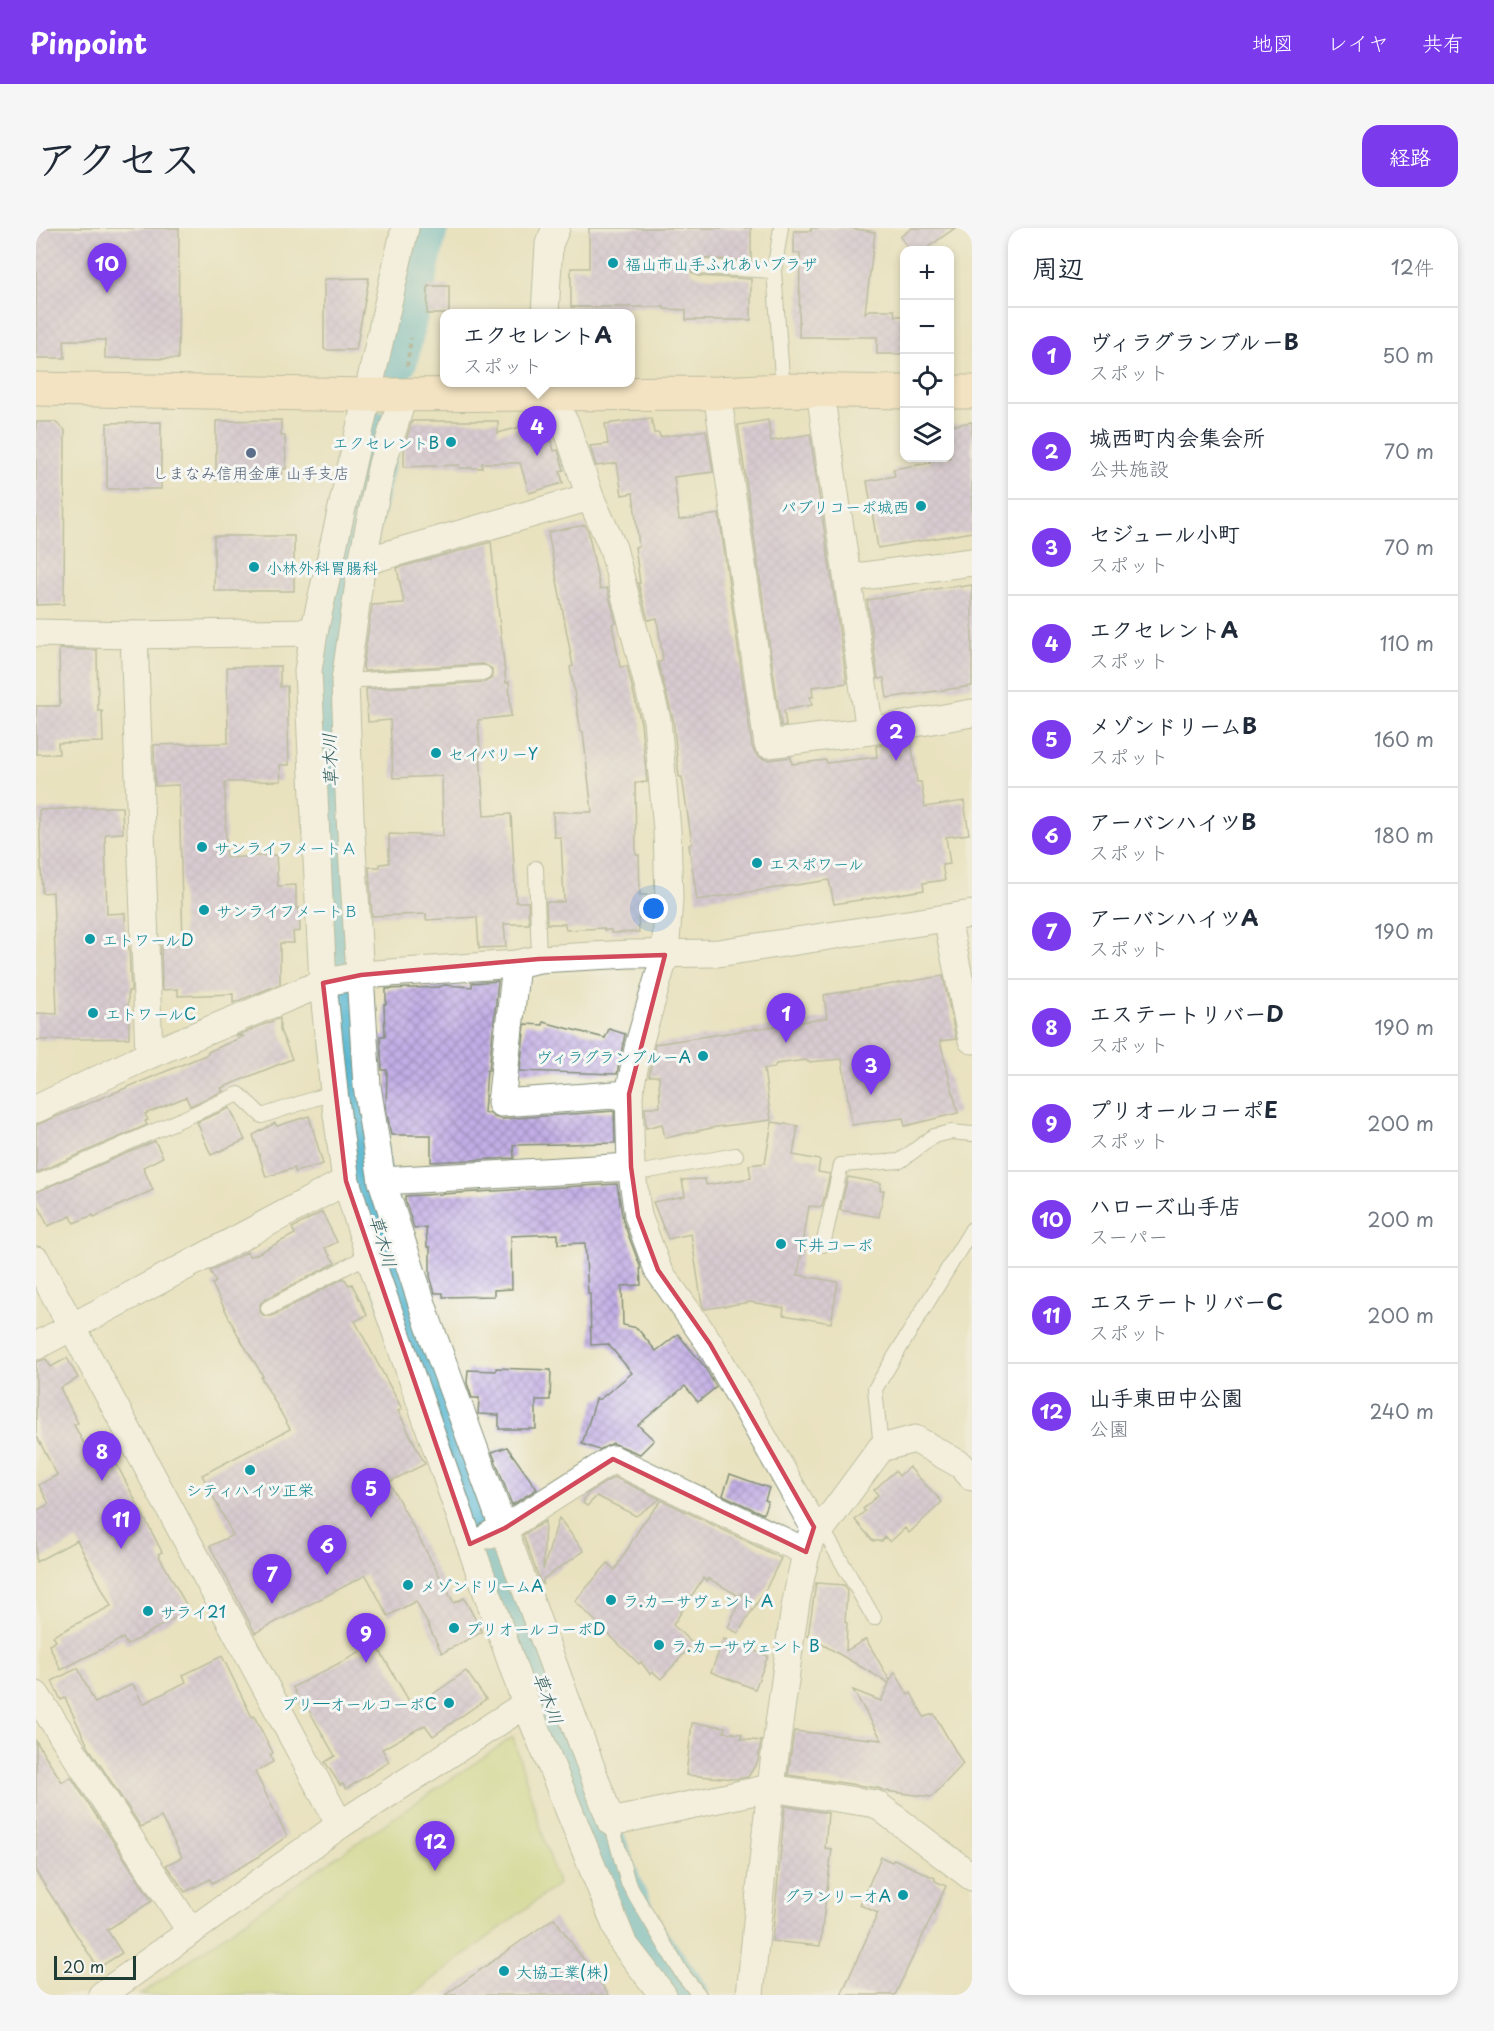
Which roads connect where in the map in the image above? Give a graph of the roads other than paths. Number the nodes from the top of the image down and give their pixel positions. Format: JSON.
{"nodes":[{"id":1,"x":405,"y":228,"type":"edge"},
{"id":2,"x":781,"y":228,"type":"edge"},
{"id":3,"x":550,"y":233,"type":"edge"},
{"id":4,"x":699,"y":267,"type":"dead end"},
{"id":5,"x":774,"y":271,"type":"junction"},
{"id":6,"x":545,"y":309,"type":"edge"},
{"id":7,"x":548,"y":388,"type":"edge"},
{"id":8,"x":36,"y":389,"type":"edge"},
{"id":9,"x":783,"y":390,"type":"junction"},
{"id":10,"x":820,"y":392,"type":"junction"},
{"id":11,"x":900,"y":392,"type":"edge"},
{"id":12,"x":954,"y":392,"type":"edge"},
{"id":13,"x":972,"y":392,"type":"edge"},
{"id":14,"x":717,"y":393,"type":"junction"},
{"id":15,"x":404,"y":394,"type":"junction"},
{"id":16,"x":367,"y":395,"type":"junction"},
{"id":17,"x":590,"y":497,"type":"junction"},
{"id":18,"x":362,"y":562,"type":"junction"},
{"id":19,"x":972,"y":562,"type":"edge"},
{"id":20,"x":848,"y":578,"type":"junction"},
{"id":21,"x":314,"y":632,"type":"junction"},
{"id":22,"x":36,"y":633,"type":"edge"},
{"id":23,"x":134,"y":635,"type":"junction"},
{"id":24,"x":484,"y":673,"type":"dead end"},
{"id":25,"x":345,"y":681,"type":"junction"},
{"id":26,"x":972,"y":713,"type":"edge"},
{"id":27,"x":870,"y":731,"type":"junction"},
{"id":28,"x":536,"y":868,"type":"dead end"},
{"id":29,"x":960,"y":916,"type":"edge"},
{"id":30,"x":665,"y":955,"type":"junction"},
{"id":31,"x":528,"y":962,"type":"junction"},
{"id":32,"x":343,"y":979,"type":"junction"},
{"id":33,"x":972,"y":1040,"type":"edge"},
{"id":34,"x":149,"y":1055,"type":"junction"},
{"id":35,"x":334,"y":1092,"type":"junction"},
{"id":36,"x":629,"y":1094,"type":"junction"},
{"id":37,"x":36,"y":1109,"type":"edge"},
{"id":38,"x":972,"y":1134,"type":"edge"},
{"id":39,"x":736,"y":1155,"type":"dead end"},
{"id":40,"x":632,"y":1171,"type":"junction"},
{"id":41,"x":346,"y":1181,"type":"junction"},
{"id":42,"x":382,"y":1181,"type":"junction"},
{"id":43,"x":36,"y":1183,"type":"edge"},
{"id":44,"x":972,"y":1228,"type":"edge"},
{"id":45,"x":823,"y":1245,"type":"dead end"},
{"id":46,"x":369,"y":1255,"type":"junction"},
{"id":47,"x":36,"y":1260,"type":"edge"},
{"id":48,"x":268,"y":1308,"type":"dead end"},
{"id":49,"x":71,"y":1327,"type":"junction"},
{"id":50,"x":36,"y":1346,"type":"edge"},
{"id":51,"x":881,"y":1448,"type":"junction"},
{"id":52,"x":972,"y":1477,"type":"edge"},
{"id":53,"x":487,"y":1536,"type":"junction"},
{"id":54,"x":814,"y":1536,"type":"junction"},
{"id":55,"x":874,"y":1618,"type":"dead end"},
{"id":56,"x":36,"y":1695,"type":"edge"},
{"id":57,"x":526,"y":1704,"type":"junction"},
{"id":58,"x":770,"y":1788,"type":"junction"},
{"id":59,"x":340,"y":1825,"type":"junction"},
{"id":60,"x":594,"y":1827,"type":"junction"},
{"id":61,"x":972,"y":1877,"type":"edge"},
{"id":62,"x":191,"y":1932,"type":"junction"},
{"id":63,"x":102,"y":1995,"type":"edge"},
{"id":64,"x":663,"y":1995,"type":"edge"},
{"id":65,"x":699,"y":1995,"type":"edge"},
{"id":66,"x":750,"y":1995,"type":"edge"}],
"edges":[{"from":1,"to":16,"type":"street"},
{"from":2,"to":5,"type":"lane"},
{"from":3,"to":6,"type":"street"},
{"from":4,"to":5,"type":"lane"},
{"from":5,"to":9,"type":"lane"},
{"from":7,"to":14,"type":"street"},
{"from":7,"to":15,"type":"street"},
{"from":7,"to":17,"type":"street"},
{"from":8,"to":16,"type":"street"},
{"from":9,"to":10,"type":"street"},
{"from":9,"to":14,"type":"street"},
{"from":10,"to":11,"type":"street"},
{"from":10,"to":20,"type":"street"},
{"from":12,"to":13,"type":"street"},
{"from":14,"to":27,"type":"street"},
{"from":15,"to":16,"type":"street"},
{"from":15,"to":18,"type":"street"},
{"from":16,"to":21,"type":"street"},
{"from":17,"to":18,"type":"street"},
{"from":17,"to":30,"type":"street"},
{"from":18,"to":25,"type":"street"},
{"from":19,"to":20,"type":"street"},
{"from":20,"to":27,"type":"street"},
{"from":21,"to":23,"type":"street"},
{"from":21,"to":32,"type":"street"},
{"from":22,"to":23,"type":"street"},
{"from":23,"to":34,"type":"street"},
{"from":24,"to":25,"type":"lane"},
{"from":25,"to":32,"type":"street"},
{"from":26,"to":27,"type":"street"},
{"from":28,"to":31,"type":"lane"},
{"from":29,"to":30,"type":"street"},
{"from":29,"to":33,"type":"street"},
{"from":30,"to":31,"type":"street"},
{"from":30,"to":36,"type":"street"},
{"from":31,"to":32,"type":"street"},
{"from":31,"to":36,"type":"street"},
{"from":32,"to":34,"type":"street"},
{"from":32,"to":35,"type":"street"},
{"from":32,"to":42,"type":"street"},
{"from":34,"to":37,"type":"street"},
{"from":35,"to":41,"type":"street"},
{"from":35,"to":43,"type":"lane"},
{"from":36,"to":40,"type":"street"},
{"from":38,"to":45,"type":"lane"},
{"from":39,"to":40,"type":"lane"},
{"from":40,"to":42,"type":"street"},
{"from":40,"to":54,"type":"street"},
{"from":41,"to":46,"type":"street"},
{"from":41,"to":49,"type":"street"},
{"from":42,"to":53,"type":"street"},
{"from":44,"to":51,"type":"lane"},
{"from":46,"to":48,"type":"lane"},
{"from":46,"to":53,"type":"street"},
{"from":47,"to":49,"type":"street"},
{"from":49,"to":50,"type":"street"},
{"from":49,"to":59,"type":"street"},
{"from":51,"to":52,"type":"street"},
{"from":51,"to":54,"type":"street"},
{"from":53,"to":54,"type":"street"},
{"from":53,"to":57,"type":"street"},
{"from":53,"to":60,"type":"street"},
{"from":54,"to":55,"type":"lane"},
{"from":54,"to":58,"type":"street"},
{"from":56,"to":62,"type":"street"},
{"from":57,"to":59,"type":"street"},
{"from":57,"to":60,"type":"street"},
{"from":58,"to":60,"type":"street"},
{"from":58,"to":61,"type":"street"},
{"from":58,"to":66,"type":"street"},
{"from":59,"to":62,"type":"street"},
{"from":60,"to":64,"type":"street"},
{"from":60,"to":65,"type":"lane"},
{"from":62,"to":63,"type":"street"}]}
